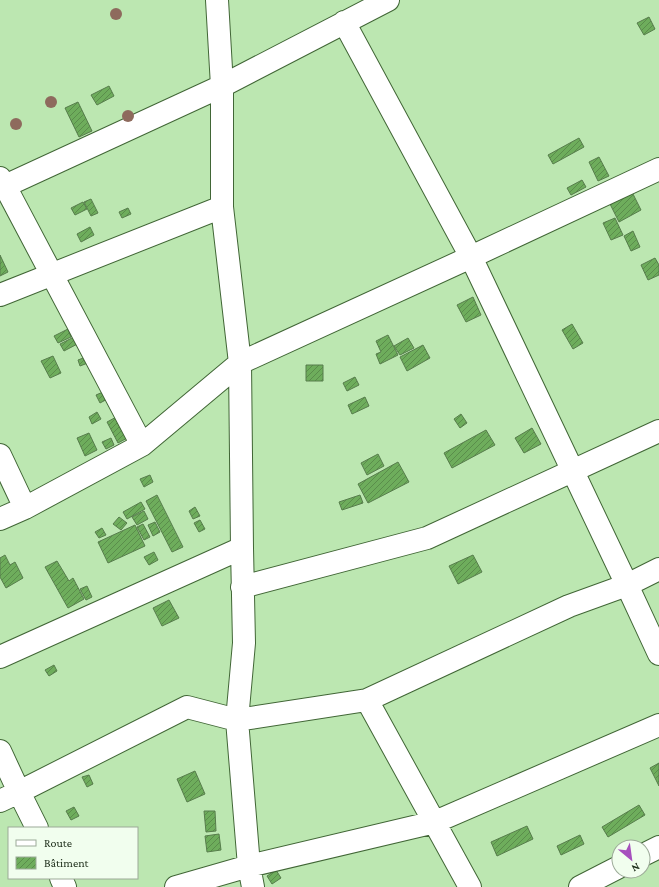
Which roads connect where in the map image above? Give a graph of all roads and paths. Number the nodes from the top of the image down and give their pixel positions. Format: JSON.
{"nodes":[{"id":1,"x":217,"y":0,"type":"edge"},
{"id":2,"x":388,"y":0,"type":"edge"},
{"id":3,"x":344,"y":22,"type":"junction"},
{"id":4,"x":222,"y":86,"type":"junction"},
{"id":5,"x":657,"y":175,"type":"edge"},
{"id":6,"x":2,"y":182,"type":"edge"},
{"id":7,"x":222,"y":207,"type":"junction"},
{"id":8,"x":471,"y":257,"type":"junction"},
{"id":9,"x":52,"y":275,"type":"junction"},
{"id":10,"x":0,"y":295,"type":"edge"},
{"id":11,"x":240,"y":363,"type":"junction"},
{"id":12,"x":659,"y":431,"type":"edge"},
{"id":13,"x":142,"y":445,"type":"junction"},
{"id":14,"x":0,"y":455,"type":"edge"},
{"id":15,"x":573,"y":471,"type":"junction"},
{"id":16,"x":24,"y":508,"type":"junction"},
{"id":17,"x":0,"y":519,"type":"edge"},
{"id":18,"x":242,"y":548,"type":"junction"},
{"id":19,"x":659,"y":569,"type":"edge"},
{"id":20,"x":627,"y":585,"type":"junction"},
{"id":21,"x":242,"y":587,"type":"junction"},
{"id":22,"x":659,"y":654,"type":"edge"},
{"id":23,"x":0,"y":657,"type":"edge"},
{"id":24,"x":367,"y":700,"type":"junction"},
{"id":25,"x":237,"y":720,"type":"junction"},
{"id":26,"x":659,"y":725,"type":"edge"},
{"id":27,"x":0,"y":751,"type":"edge"},
{"id":28,"x":10,"y":796,"type":"edge"},
{"id":29,"x":435,"y":822,"type":"junction"},
{"id":30,"x":35,"y":827,"type":"edge"},
{"id":31,"x":249,"y":866,"type":"junction"},
{"id":32,"x":611,"y":871,"type":"edge"},
{"id":33,"x":176,"y":887,"type":"edge"},
{"id":34,"x":253,"y":887,"type":"edge"},
{"id":35,"x":470,"y":887,"type":"edge"},
{"id":36,"x":580,"y":887,"type":"edge"}],
"edges":[{"from":1,"to":4,"type":"street"},
{"from":2,"to":3,"type":"street"},
{"from":3,"to":4,"type":"street"},
{"from":3,"to":8,"type":"street"},
{"from":4,"to":6,"type":"street"},
{"from":4,"to":7,"type":"street"},
{"from":5,"to":8,"type":"street"},
{"from":6,"to":9,"type":"street"},
{"from":7,"to":9,"type":"street"},
{"from":7,"to":11,"type":"street"},
{"from":8,"to":11,"type":"street"},
{"from":8,"to":15,"type":"street"},
{"from":9,"to":10,"type":"street"},
{"from":9,"to":13,"type":"street"},
{"from":11,"to":13,"type":"street"},
{"from":11,"to":18,"type":"street"},
{"from":12,"to":15,"type":"street"},
{"from":13,"to":16,"type":"street"},
{"from":14,"to":16,"type":"street"},
{"from":15,"to":20,"type":"street"},
{"from":15,"to":21,"type":"street"},
{"from":16,"to":17,"type":"street"},
{"from":18,"to":21,"type":"street"},
{"from":18,"to":23,"type":"street"},
{"from":19,"to":20,"type":"street"},
{"from":20,"to":22,"type":"street"},
{"from":20,"to":24,"type":"street"},
{"from":21,"to":25,"type":"street"},
{"from":24,"to":25,"type":"street"},
{"from":24,"to":29,"type":"street"},
{"from":25,"to":28,"type":"street"},
{"from":25,"to":31,"type":"street"},
{"from":26,"to":29,"type":"street"},
{"from":27,"to":28,"type":"street"},
{"from":28,"to":30,"type":"street"},
{"from":29,"to":31,"type":"street"},
{"from":29,"to":35,"type":"street"},
{"from":31,"to":33,"type":"street"},
{"from":31,"to":34,"type":"street"},
{"from":32,"to":36,"type":"street"}]}
